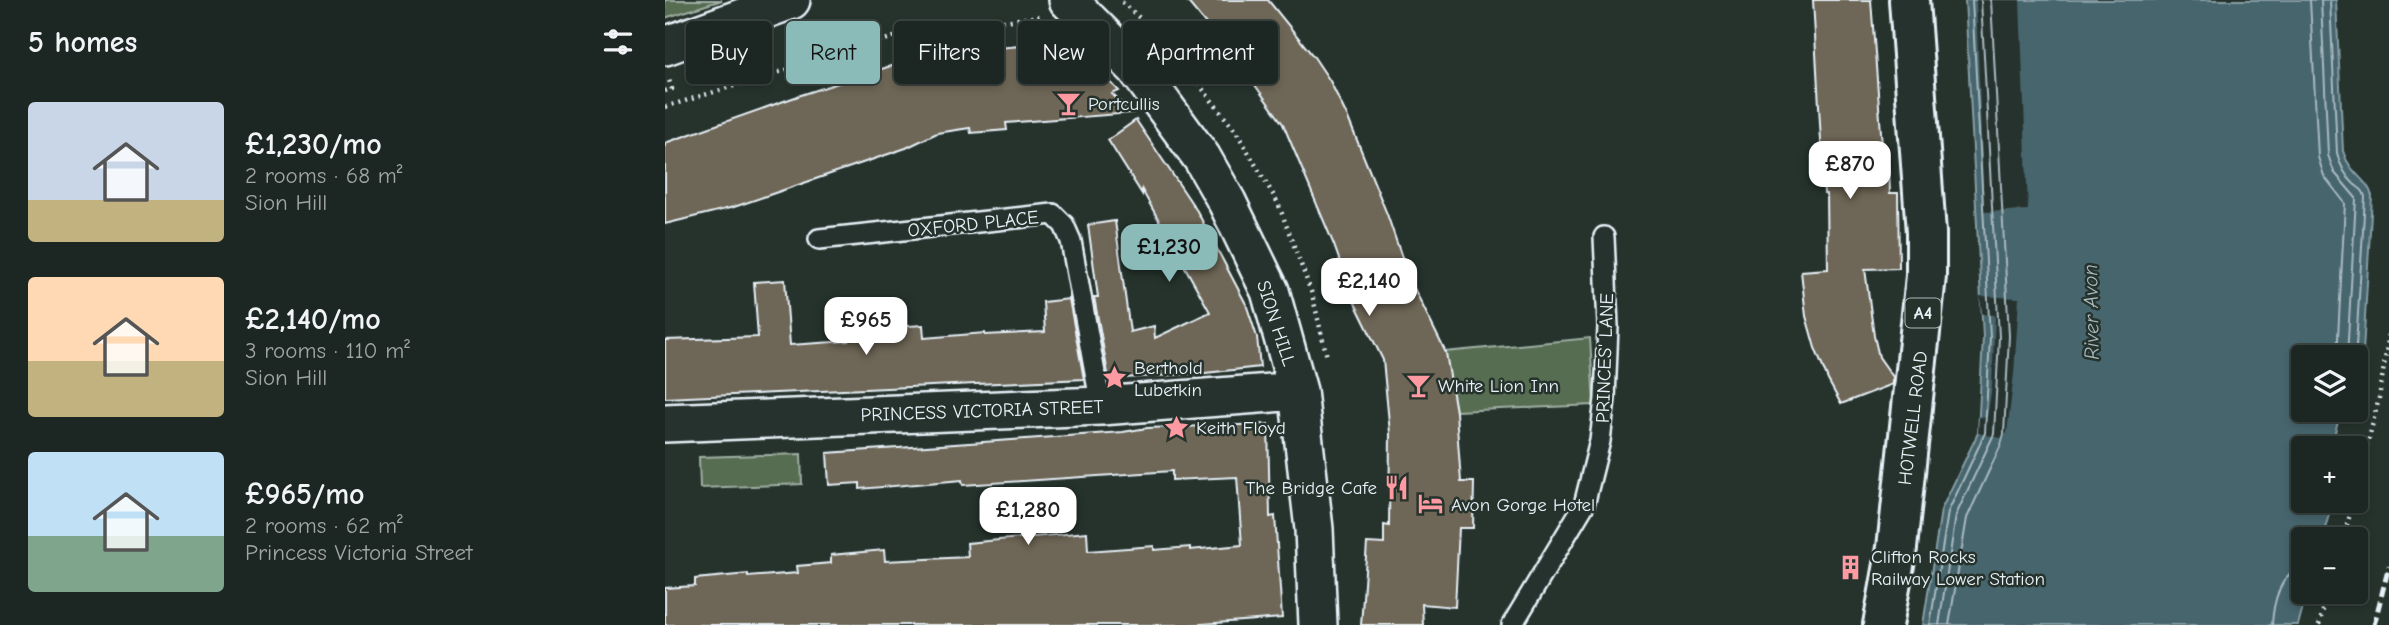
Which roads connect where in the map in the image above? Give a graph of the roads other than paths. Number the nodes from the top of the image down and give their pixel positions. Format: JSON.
{"nodes":[{"id":1,"x":791,"y":0,"type":"edge"},
{"id":2,"x":1909,"y":0,"type":"edge"},
{"id":3,"x":1052,"y":14,"type":"edge"},
{"id":4,"x":665,"y":46,"type":"edge"},
{"id":5,"x":1604,"y":237,"type":"dead end"},
{"id":6,"x":819,"y":239,"type":"dead end"},
{"id":7,"x":1298,"y":391,"type":"junction"},
{"id":8,"x":1101,"y":406,"type":"junction"},
{"id":9,"x":665,"y":423,"type":"edge"},
{"id":10,"x":1318,"y":625,"type":"edge"},
{"id":11,"x":1512,"y":625,"type":"edge"},
{"id":12,"x":1883,"y":625,"type":"edge"}],
"edges":[{"from":1,"to":4,"type":"street"},
{"from":2,"to":12,"type":"highway","name":"HOTWELL ROAD","number":"A4"},
{"from":3,"to":7,"type":"street","name":"SION HILL"},
{"from":5,"to":11,"type":"lane","name":"PRINCES' LANE"},
{"from":6,"to":8,"type":"lane","name":"OXFORD PLACE"},
{"from":7,"to":8,"type":"street","name":"PRINCESS VICTORIA STREET"},
{"from":7,"to":10,"type":"street","name":"SION HILL"},
{"from":8,"to":9,"type":"street","name":"PRINCESS VICTORIA STREET"}]}
